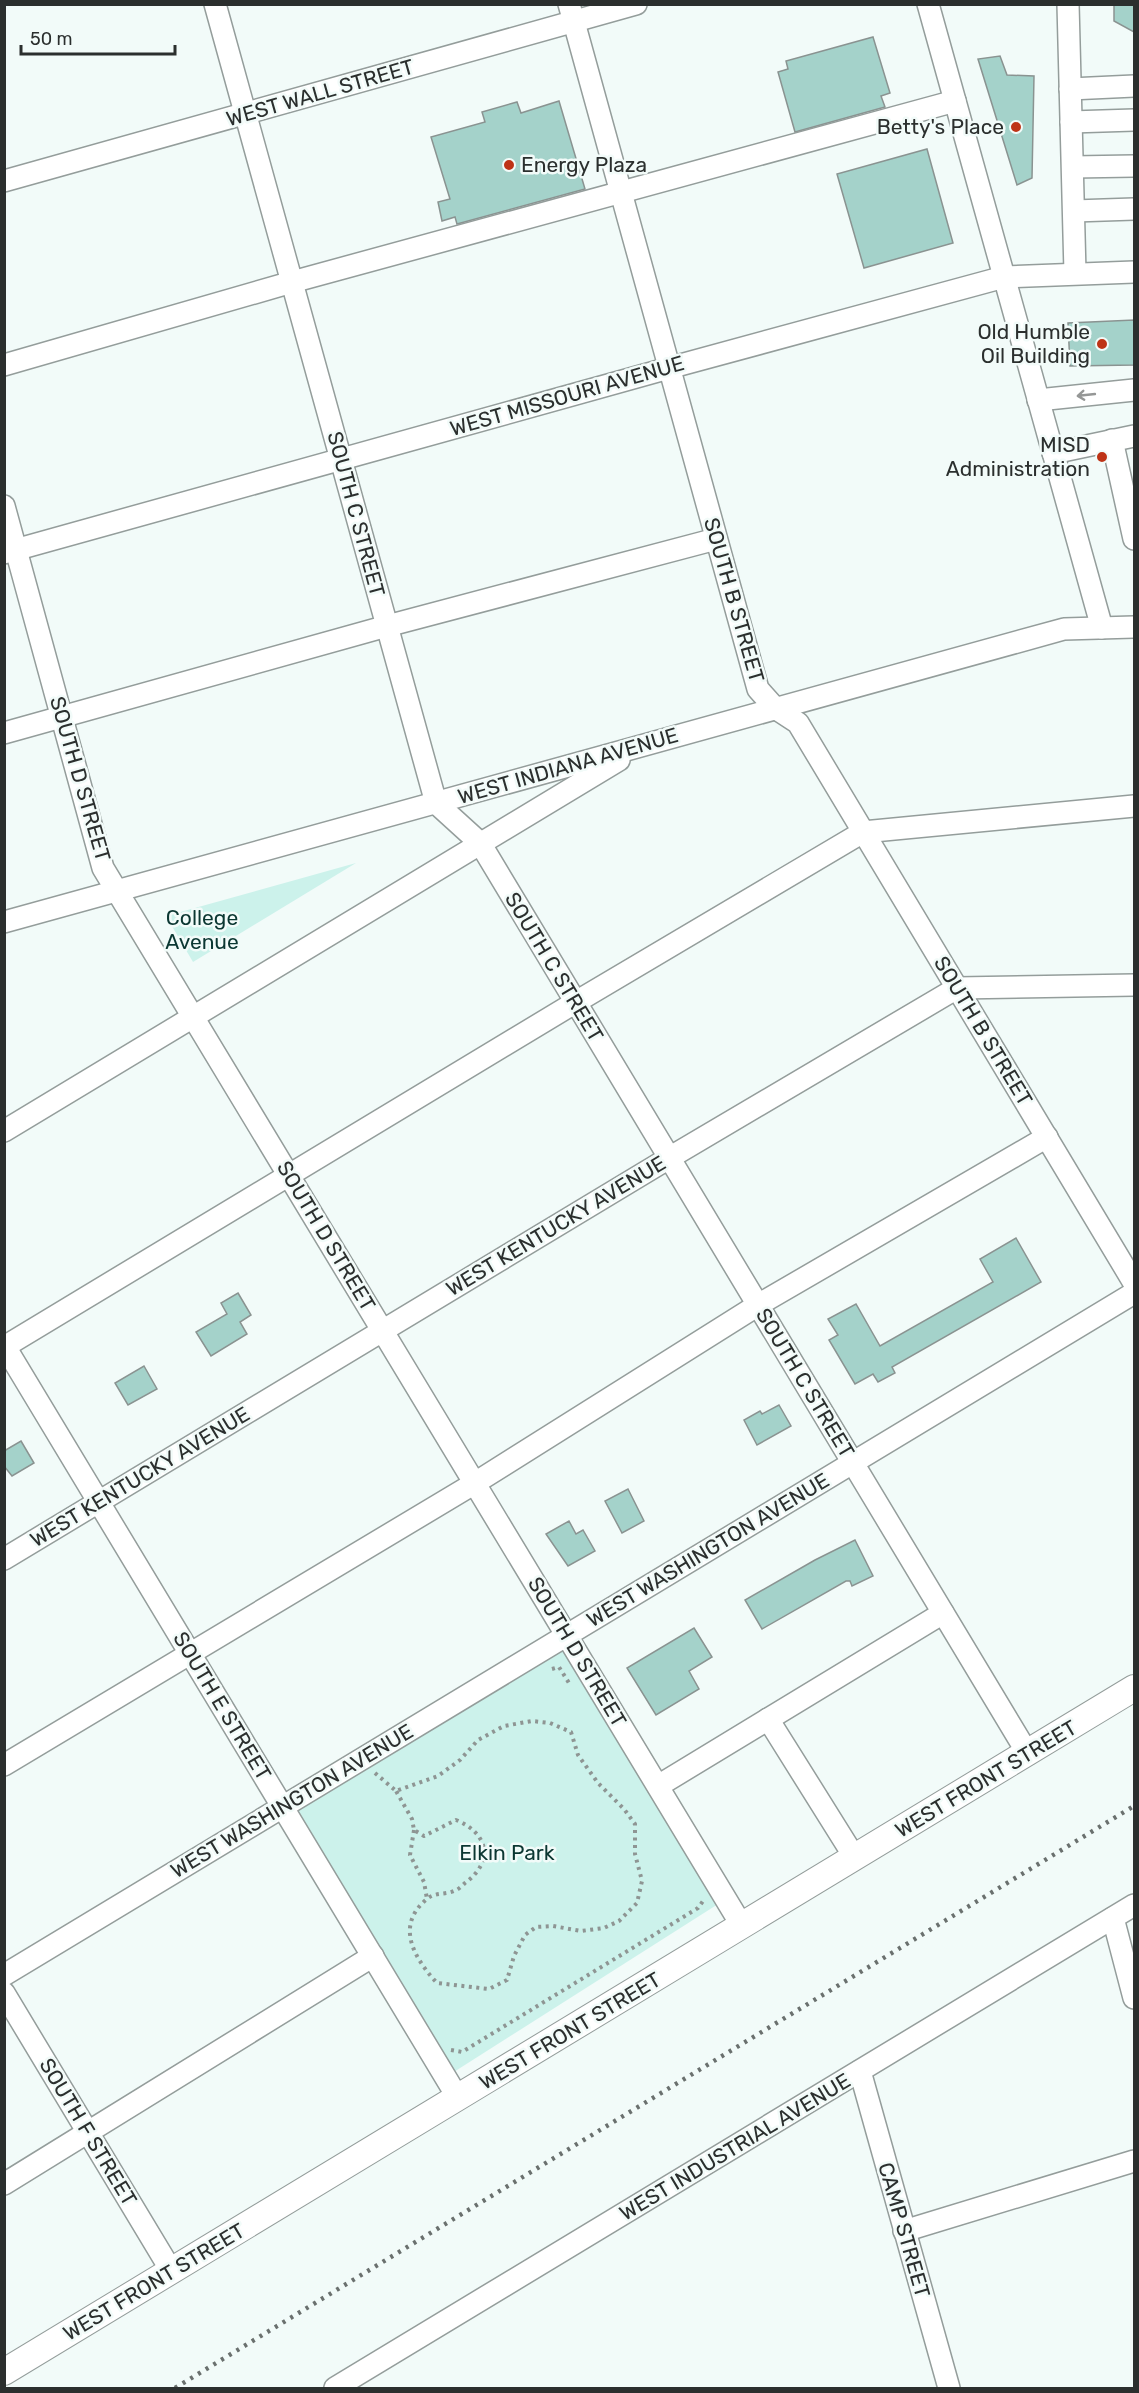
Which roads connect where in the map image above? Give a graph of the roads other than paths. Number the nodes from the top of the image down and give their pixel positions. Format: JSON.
{"nodes":[{"id":1,"x":215,"y":4,"type":"edge"},
{"id":2,"x":636,"y":4,"type":"edge"},
{"id":3,"x":928,"y":4,"type":"edge"},
{"id":4,"x":1068,"y":4,"type":"edge"},
{"id":5,"x":571,"y":13,"type":"edge"},
{"id":6,"x":1134,"y":86,"type":"edge"},
{"id":7,"x":1071,"y":88,"type":"junction"},
{"id":8,"x":955,"y":102,"type":"junction"},
{"id":9,"x":245,"y":114,"type":"junction"},
{"id":10,"x":1134,"y":120,"type":"edge"},
{"id":11,"x":1071,"y":122,"type":"junction"},
{"id":12,"x":1134,"y":166,"type":"edge"},
{"id":13,"x":1072,"y":167,"type":"junction"},
{"id":14,"x":4,"y":181,"type":"edge"},
{"id":15,"x":621,"y":194,"type":"junction"},
{"id":16,"x":1134,"y":209,"type":"edge"},
{"id":17,"x":1074,"y":211,"type":"junction"},
{"id":18,"x":1134,"y":272,"type":"edge"},
{"id":19,"x":1075,"y":273,"type":"junction"},
{"id":20,"x":1004,"y":277,"type":"junction"},
{"id":21,"x":292,"y":282,"type":"junction"},
{"id":22,"x":4,"y":365,"type":"edge"},
{"id":23,"x":669,"y":368,"type":"junction"},
{"id":24,"x":1134,"y":390,"type":"edge"},
{"id":25,"x":1038,"y":400,"type":"junction"},
{"id":26,"x":1134,"y":436,"type":"edge"},
{"id":27,"x":1112,"y":440,"type":"junction"},
{"id":28,"x":1053,"y":453,"type":"junction"},
{"id":29,"x":341,"y":459,"type":"junction"},
{"id":30,"x":4,"y":506,"type":"edge"},
{"id":31,"x":716,"y":539,"type":"junction"},
{"id":32,"x":1134,"y":539,"type":"edge"},
{"id":33,"x":11,"y":552,"type":"edge"},
{"id":34,"x":387,"y":626,"type":"junction"},
{"id":35,"x":1134,"y":627,"type":"edge"},
{"id":36,"x":1102,"y":628,"type":"junction"},
{"id":37,"x":775,"y":708,"type":"junction"},
{"id":38,"x":62,"y":717,"type":"junction"},
{"id":39,"x":4,"y":733,"type":"edge"},
{"id":40,"x":642,"y":745,"type":"junction"},
{"id":41,"x":436,"y":803,"type":"junction"},
{"id":42,"x":1134,"y":806,"type":"edge"},
{"id":43,"x":863,"y":832,"type":"junction"},
{"id":44,"x":480,"y":843,"type":"junction"},
{"id":45,"x":119,"y":890,"type":"junction"},
{"id":46,"x":4,"y":922,"type":"edge"},
{"id":47,"x":1134,"y":984,"type":"edge"},
{"id":48,"x":957,"y":988,"type":"junction"},
{"id":49,"x":576,"y":1002,"type":"junction"},
{"id":50,"x":194,"y":1016,"type":"junction"},
{"id":51,"x":4,"y":1131,"type":"edge"},
{"id":52,"x":1047,"y":1137,"type":"junction"},
{"id":53,"x":669,"y":1158,"type":"junction"},
{"id":54,"x":289,"y":1174,"type":"junction"},
{"id":55,"x":1134,"y":1283,"type":"edge"},
{"id":56,"x":1134,"y":1293,"type":"edge"},
{"id":57,"x":758,"y":1305,"type":"junction"},
{"id":58,"x":383,"y":1330,"type":"junction"},
{"id":59,"x":5,"y":1346,"type":"edge"},
{"id":60,"x":853,"y":1462,"type":"junction"},
{"id":61,"x":475,"y":1483,"type":"junction"},
{"id":62,"x":99,"y":1502,"type":"junction"},
{"id":63,"x":4,"y":1559,"type":"edge"},
{"id":64,"x":943,"y":1613,"type":"junction"},
{"id":65,"x":567,"y":1635,"type":"junction"},
{"id":66,"x":190,"y":1653,"type":"junction"},
{"id":67,"x":1134,"y":1688,"type":"edge"},
{"id":68,"x":768,"y":1719,"type":"junction"},
{"id":69,"x":1028,"y":1754,"type":"junction"},
{"id":70,"x":4,"y":1764,"type":"edge"},
{"id":71,"x":658,"y":1786,"type":"junction"},
{"id":72,"x":283,"y":1807,"type":"junction"},
{"id":73,"x":855,"y":1858,"type":"junction"},
{"id":74,"x":1134,"y":1905,"type":"edge"},
{"id":75,"x":1113,"y":1918,"type":"junction"},
{"id":76,"x":742,"y":1926,"type":"junction"},
{"id":77,"x":373,"y":1956,"type":"junction"},
{"id":78,"x":4,"y":1975,"type":"edge"},
{"id":79,"x":4,"y":1993,"type":"edge"},
{"id":80,"x":1134,"y":1998,"type":"edge"},
{"id":81,"x":860,"y":2071,"type":"junction"},
{"id":82,"x":458,"y":2098,"type":"junction"},
{"id":83,"x":88,"y":2132,"type":"junction"},
{"id":84,"x":1134,"y":2161,"type":"edge"},
{"id":85,"x":4,"y":2184,"type":"edge"},
{"id":86,"x":904,"y":2231,"type":"junction"},
{"id":87,"x":172,"y":2272,"type":"junction"},
{"id":88,"x":4,"y":2372,"type":"edge"},
{"id":89,"x":335,"y":2388,"type":"edge"},
{"id":90,"x":949,"y":2388,"type":"edge"}],
"edges":[{"from":1,"to":9,"type":"street","name":"SOUTH C STREET"},
{"from":2,"to":5,"type":"street","name":"WEST WALL STREET"},
{"from":3,"to":8,"type":"street"},
{"from":4,"to":7,"type":"street"},
{"from":5,"to":9,"type":"street","name":"WEST WALL STREET"},
{"from":5,"to":15,"type":"street","name":"SOUTH B STREET"},
{"from":6,"to":7,"type":"street"},
{"from":7,"to":11,"type":"street"},
{"from":8,"to":15,"type":"street"},
{"from":8,"to":20,"type":"street"},
{"from":9,"to":14,"type":"street","name":"WEST WALL STREET"},
{"from":9,"to":21,"type":"street","name":"SOUTH C STREET"},
{"from":10,"to":11,"type":"street"},
{"from":11,"to":13,"type":"street"},
{"from":12,"to":13,"type":"street"},
{"from":13,"to":17,"type":"street"},
{"from":15,"to":21,"type":"street"},
{"from":15,"to":23,"type":"street","name":"SOUTH B STREET"},
{"from":16,"to":17,"type":"street"},
{"from":17,"to":19,"type":"street"},
{"from":18,"to":19,"type":"street","name":"WEST MISSOURI AVENUE"},
{"from":19,"to":20,"type":"street","name":"WEST MISSOURI AVENUE"},
{"from":20,"to":23,"type":"street","name":"WEST MISSOURI AVENUE"},
{"from":20,"to":25,"type":"street"},
{"from":21,"to":22,"type":"street"},
{"from":21,"to":29,"type":"street","name":"SOUTH C STREET"},
{"from":23,"to":29,"type":"street","name":"WEST MISSOURI AVENUE"},
{"from":23,"to":31,"type":"street","name":"SOUTH B STREET"},
{"from":24,"to":25,"type":"street","one_way":true},
{"from":25,"to":28,"type":"street"},
{"from":26,"to":27,"type":"street"},
{"from":27,"to":28,"type":"street"},
{"from":27,"to":32,"type":"street"},
{"from":28,"to":36,"type":"street"},
{"from":29,"to":33,"type":"street","name":"WEST MISSOURI AVENUE"},
{"from":29,"to":34,"type":"street","name":"SOUTH C STREET"},
{"from":30,"to":33,"type":"street","name":"SOUTH D STREET"},
{"from":31,"to":34,"type":"street"},
{"from":31,"to":37,"type":"street","name":"SOUTH B STREET"},
{"from":33,"to":38,"type":"street","name":"SOUTH D STREET"},
{"from":34,"to":38,"type":"street"},
{"from":34,"to":41,"type":"street","name":"SOUTH C STREET"},
{"from":35,"to":36,"type":"street","name":"WEST INDIANA AVENUE"},
{"from":36,"to":37,"type":"street","name":"WEST INDIANA AVENUE"},
{"from":37,"to":40,"type":"street","name":"WEST INDIANA AVENUE"},
{"from":37,"to":43,"type":"street","name":"SOUTH B STREET"},
{"from":38,"to":39,"type":"street"},
{"from":38,"to":45,"type":"street","name":"SOUTH D STREET"},
{"from":40,"to":41,"type":"street","name":"WEST INDIANA AVENUE"},
{"from":40,"to":44,"type":"street"},
{"from":41,"to":44,"type":"street","name":"SOUTH C STREET"},
{"from":41,"to":45,"type":"street","name":"WEST INDIANA AVENUE"},
{"from":42,"to":43,"type":"street"},
{"from":43,"to":48,"type":"street","name":"SOUTH B STREET"},
{"from":43,"to":49,"type":"street"},
{"from":44,"to":49,"type":"street","name":"SOUTH C STREET"},
{"from":44,"to":50,"type":"street"},
{"from":45,"to":46,"type":"street","name":"WEST INDIANA AVENUE"},
{"from":45,"to":50,"type":"street","name":"SOUTH D STREET"},
{"from":47,"to":48,"type":"street","name":"WEST KENTUCKY AVENUE"},
{"from":48,"to":52,"type":"street","name":"SOUTH B STREET"},
{"from":48,"to":53,"type":"street","name":"WEST KENTUCKY AVENUE"},
{"from":49,"to":53,"type":"street","name":"SOUTH C STREET"},
{"from":49,"to":54,"type":"street"},
{"from":50,"to":51,"type":"street"},
{"from":50,"to":54,"type":"street","name":"SOUTH D STREET"},
{"from":52,"to":55,"type":"street","name":"SOUTH B STREET"},
{"from":52,"to":57,"type":"street"},
{"from":53,"to":57,"type":"street","name":"SOUTH C STREET"},
{"from":53,"to":58,"type":"street","name":"WEST KENTUCKY AVENUE"},
{"from":54,"to":58,"type":"street","name":"SOUTH D STREET"},
{"from":54,"to":59,"type":"street"},
{"from":56,"to":60,"type":"street","name":"WEST WASHINGTON AVENUE"},
{"from":57,"to":60,"type":"street","name":"SOUTH C STREET"},
{"from":57,"to":61,"type":"street"},
{"from":58,"to":61,"type":"street","name":"SOUTH D STREET"},
{"from":58,"to":62,"type":"street","name":"WEST KENTUCKY AVENUE"},
{"from":59,"to":62,"type":"street","name":"SOUTH E STREET"},
{"from":60,"to":64,"type":"street","name":"SOUTH C STREET"},
{"from":60,"to":65,"type":"street","name":"WEST WASHINGTON AVENUE"},
{"from":61,"to":65,"type":"street","name":"SOUTH D STREET"},
{"from":61,"to":66,"type":"street"},
{"from":62,"to":63,"type":"street","name":"WEST KENTUCKY AVENUE"},
{"from":62,"to":66,"type":"street","name":"SOUTH E STREET"},
{"from":64,"to":68,"type":"street"},
{"from":64,"to":69,"type":"street","name":"SOUTH C STREET"},
{"from":65,"to":71,"type":"street","name":"SOUTH D STREET"},
{"from":65,"to":72,"type":"street","name":"WEST WASHINGTON AVENUE"},
{"from":66,"to":70,"type":"street"},
{"from":66,"to":72,"type":"street","name":"SOUTH E STREET"},
{"from":67,"to":69,"type":"main road","name":"WEST FRONT STREET"},
{"from":68,"to":71,"type":"street"},
{"from":68,"to":73,"type":"street"},
{"from":69,"to":73,"type":"main road","name":"WEST FRONT STREET"},
{"from":71,"to":76,"type":"street","name":"SOUTH D STREET"},
{"from":72,"to":77,"type":"street","name":"SOUTH E STREET"},
{"from":72,"to":78,"type":"street","name":"WEST WASHINGTON AVENUE"},
{"from":73,"to":76,"type":"main road","name":"WEST FRONT STREET"},
{"from":74,"to":75,"type":"street","name":"WEST INDUSTRIAL AVENUE"},
{"from":75,"to":80,"type":"street"},
{"from":75,"to":81,"type":"street","name":"WEST INDUSTRIAL AVENUE"},
{"from":76,"to":82,"type":"main road","name":"WEST FRONT STREET"},
{"from":77,"to":82,"type":"street","name":"SOUTH E STREET"},
{"from":77,"to":83,"type":"street"},
{"from":79,"to":83,"type":"street","name":"SOUTH F STREET"},
{"from":81,"to":86,"type":"street","name":"CAMP STREET"},
{"from":81,"to":89,"type":"street","name":"WEST INDUSTRIAL AVENUE"},
{"from":82,"to":87,"type":"main road","name":"WEST FRONT STREET"},
{"from":83,"to":85,"type":"street"},
{"from":83,"to":87,"type":"street","name":"SOUTH F STREET"},
{"from":84,"to":86,"type":"street"},
{"from":86,"to":90,"type":"street","name":"CAMP STREET"},
{"from":87,"to":88,"type":"main road","name":"WEST FRONT STREET"}]}
